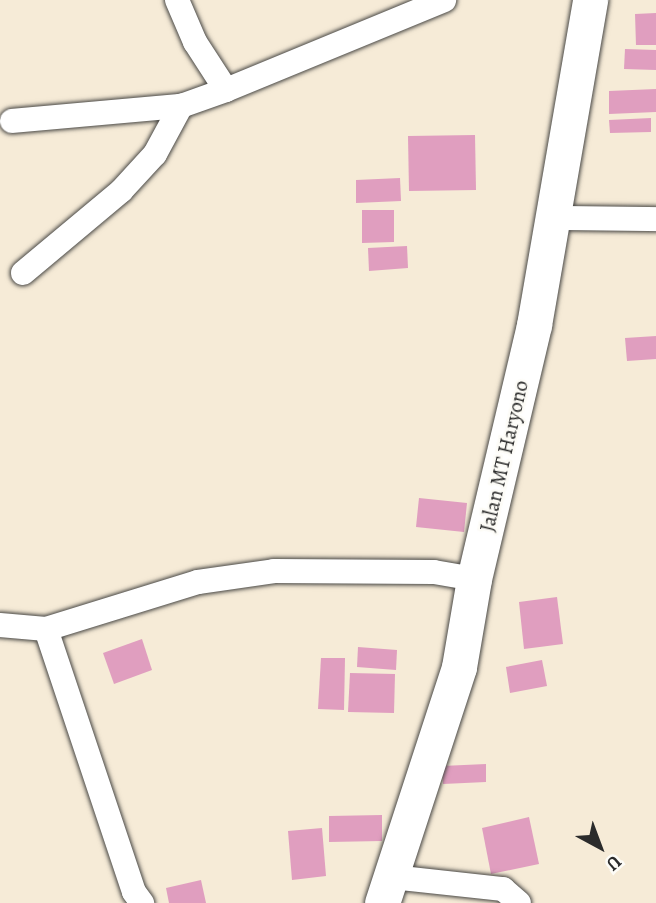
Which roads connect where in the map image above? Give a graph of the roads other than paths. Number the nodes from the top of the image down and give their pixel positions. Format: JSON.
{"nodes":[{"id":1,"x":177,"y":0,"type":"edge"},
{"id":2,"x":444,"y":0,"type":"edge"},
{"id":3,"x":590,"y":0,"type":"edge"},
{"id":4,"x":226,"y":90,"type":"junction"},
{"id":5,"x":181,"y":106,"type":"junction"},
{"id":6,"x":12,"y":121,"type":"dead end"},
{"id":7,"x":555,"y":218,"type":"junction"},
{"id":8,"x":656,"y":219,"type":"edge"},
{"id":9,"x":23,"y":272,"type":"dead end"},
{"id":10,"x":474,"y":579,"type":"junction"},
{"id":11,"x":0,"y":625,"type":"edge"},
{"id":12,"x":46,"y":629,"type":"junction"},
{"id":13,"x":387,"y":890,"type":"edge"},
{"id":14,"x":142,"y":903,"type":"edge"},
{"id":15,"x":519,"y":903,"type":"edge"}],
"edges":[{"from":1,"to":4,"type":"street"},
{"from":2,"to":4,"type":"street"},
{"from":3,"to":7,"type":"main road","name":"Jalan MT Haryono"},
{"from":4,"to":5,"type":"street"},
{"from":5,"to":6,"type":"street"},
{"from":5,"to":9,"type":"street"},
{"from":7,"to":8,"type":"street"},
{"from":7,"to":10,"type":"main road","name":"Jalan MT Haryono"},
{"from":10,"to":12,"type":"street"},
{"from":10,"to":13,"type":"main road","name":"Jalan MT Haryono"},
{"from":11,"to":12,"type":"street"},
{"from":12,"to":14,"type":"street"},
{"from":13,"to":15,"type":"street"}]}
